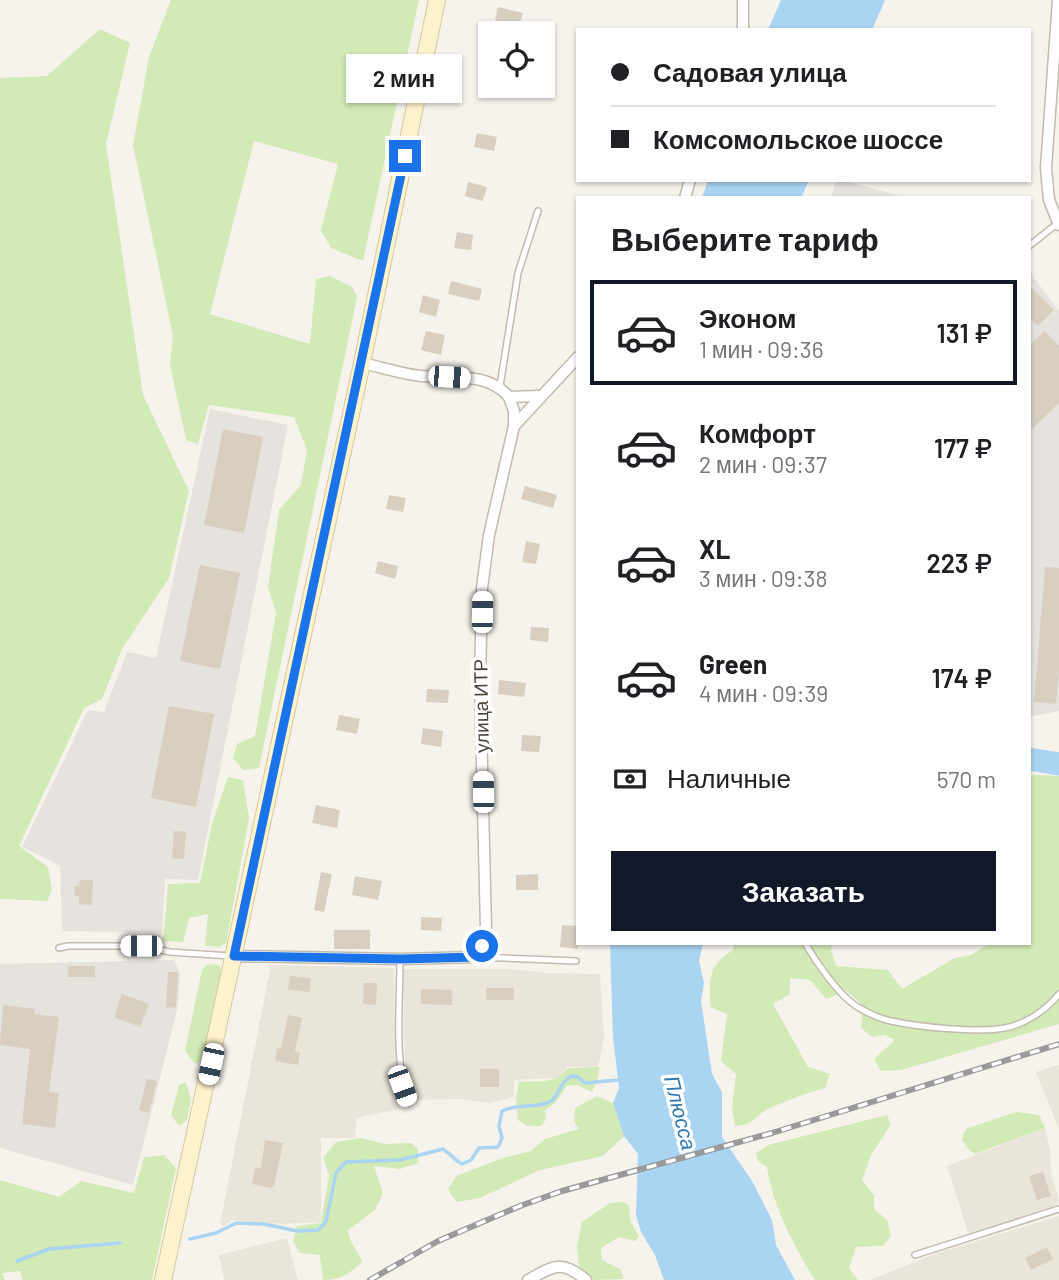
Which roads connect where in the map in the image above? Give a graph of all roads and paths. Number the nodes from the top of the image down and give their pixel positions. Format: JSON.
{"nodes":[{"id":1,"x":437,"y":0,"type":"edge"},
{"id":2,"x":743,"y":0,"type":"edge"},
{"id":3,"x":1058,"y":0,"type":"edge"},
{"id":4,"x":743,"y":28,"type":"edge"},
{"id":5,"x":538,"y":211,"type":"dead end"},
{"id":6,"x":1058,"y":224,"type":"edge"},
{"id":7,"x":1031,"y":244,"type":"edge"},
{"id":8,"x":576,"y":359,"type":"edge"},
{"id":9,"x":362,"y":363,"type":"junction"},
{"id":10,"x":500,"y":386,"type":"junction"},
{"id":11,"x":539,"y":396,"type":"junction"},
{"id":12,"x":509,"y":397,"type":"junction"},
{"id":13,"x":514,"y":426,"type":"junction"},
{"id":14,"x":806,"y":945,"type":"edge"},
{"id":15,"x":59,"y":948,"type":"dead end"},
{"id":16,"x":234,"y":956,"type":"junction"},
{"id":17,"x":477,"y":957,"type":"junction"},
{"id":18,"x":400,"y":959,"type":"junction"},
{"id":19,"x":576,"y":961,"type":"dead end"},
{"id":20,"x":1059,"y":994,"type":"edge"},
{"id":21,"x":408,"y":1103,"type":"dead end"},
{"id":22,"x":1059,"y":1209,"type":"edge"},
{"id":23,"x":915,"y":1255,"type":"dead end"},
{"id":24,"x":163,"y":1280,"type":"edge"},
{"id":25,"x":527,"y":1280,"type":"edge"},
{"id":26,"x":586,"y":1280,"type":"edge"}],
"edges":[{"from":1,"to":9,"type":"main road"},
{"from":2,"to":4,"type":"street"},
{"from":3,"to":6,"type":"street"},
{"from":5,"to":10,"type":"lane"},
{"from":6,"to":7,"type":"lane"},
{"from":8,"to":11,"type":"street","name":"улица ИТР"},
{"from":9,"to":10,"type":"street"},
{"from":9,"to":16,"type":"main road"},
{"from":10,"to":12,"type":"street"},
{"from":11,"to":12,"type":"street"},
{"from":11,"to":13,"type":"street","name":"улица ИТР"},
{"from":12,"to":13,"type":"street"},
{"from":13,"to":17,"type":"street","name":"улица ИТР"},
{"from":14,"to":20,"type":"lane"},
{"from":15,"to":16,"type":"lane"},
{"from":16,"to":18,"type":"street"},
{"from":16,"to":24,"type":"main road"},
{"from":17,"to":18,"type":"street"},
{"from":17,"to":19,"type":"lane"},
{"from":18,"to":21,"type":"lane"},
{"from":22,"to":23,"type":"lane"},
{"from":25,"to":26,"type":"street"}]}
